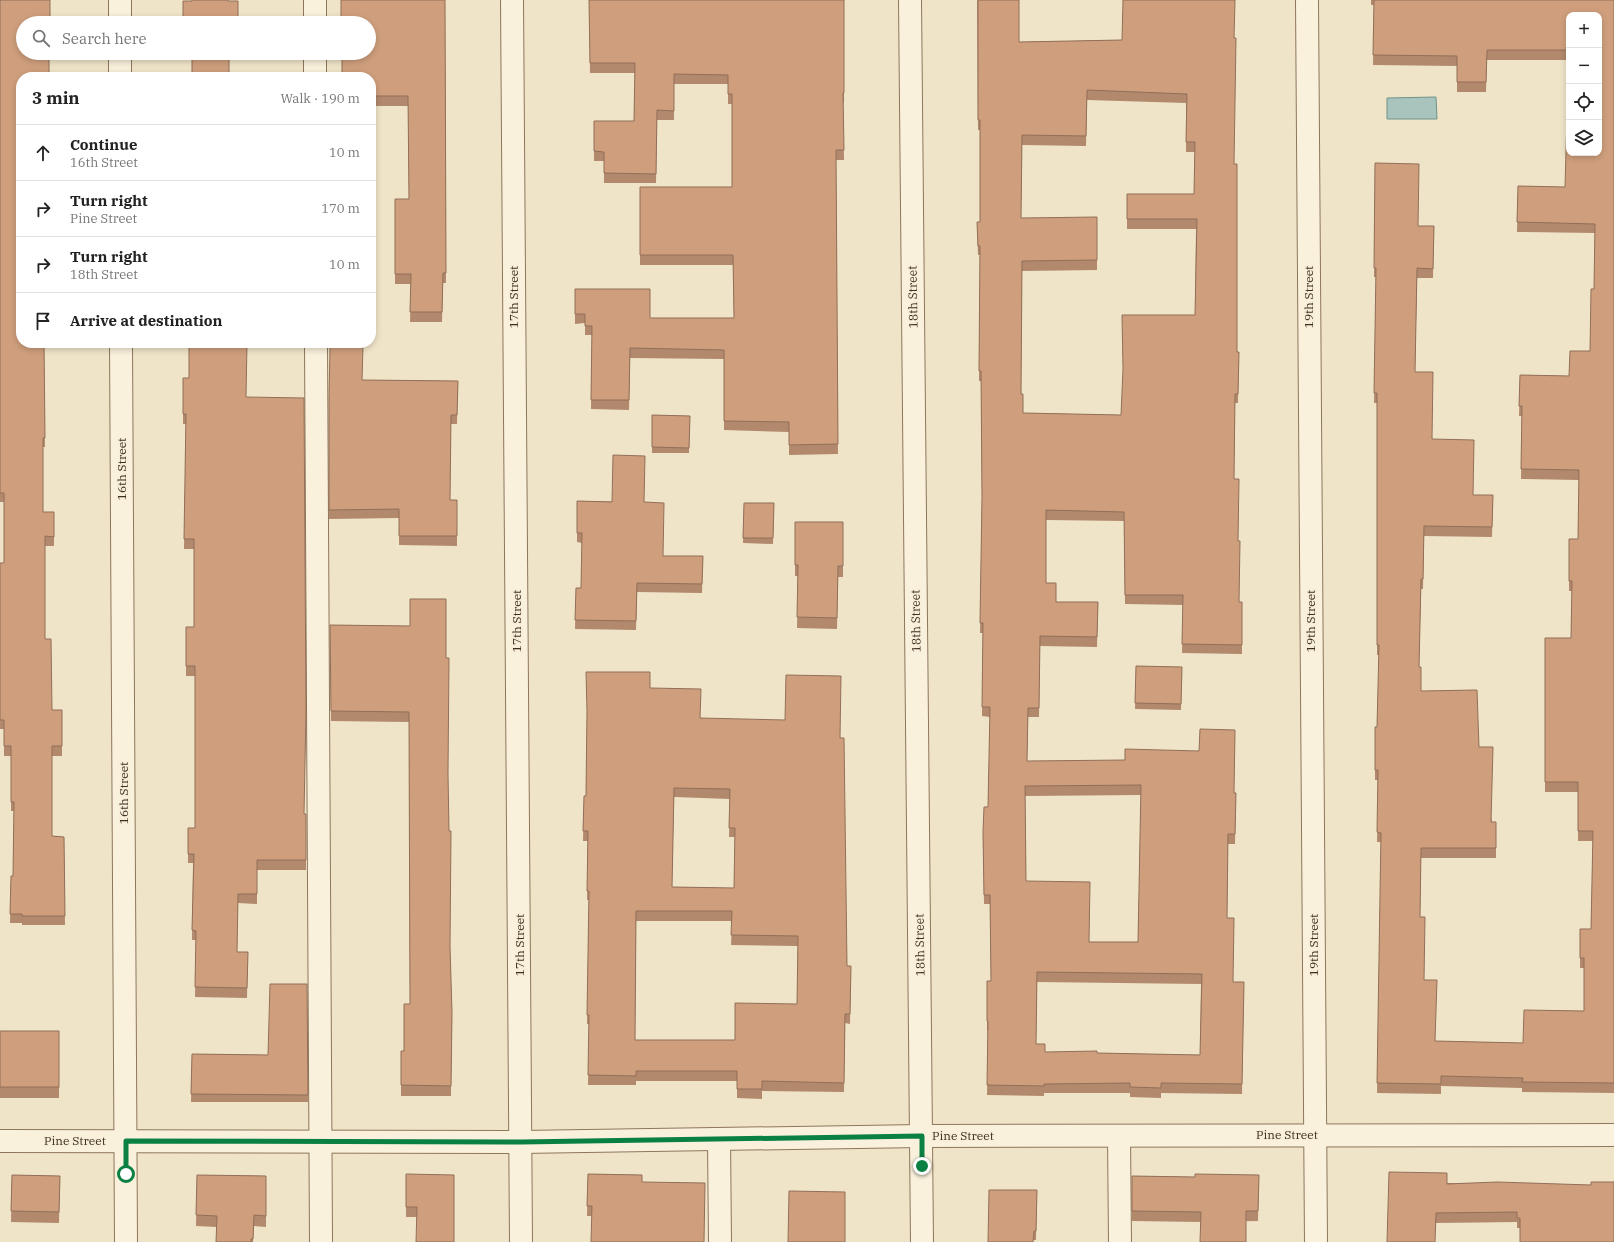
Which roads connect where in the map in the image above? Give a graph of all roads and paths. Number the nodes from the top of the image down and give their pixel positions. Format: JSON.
{"nodes":[{"id":1,"x":120,"y":0,"type":"edge"},
{"id":2,"x":315,"y":0,"type":"edge"},
{"id":3,"x":512,"y":0,"type":"edge"},
{"id":4,"x":910,"y":0,"type":"edge"},
{"id":5,"x":1307,"y":0,"type":"edge"},
{"id":6,"x":120,"y":16,"type":"edge"},
{"id":7,"x":315,"y":16,"type":"edge"},
{"id":8,"x":120,"y":60,"type":"edge"},
{"id":9,"x":315,"y":60,"type":"edge"},
{"id":10,"x":120,"y":72,"type":"edge"},
{"id":11,"x":315,"y":72,"type":"edge"},
{"id":12,"x":121,"y":348,"type":"edge"},
{"id":13,"x":316,"y":348,"type":"edge"},
{"id":14,"x":1315,"y":1135,"type":"junction"},
{"id":15,"x":1614,"y":1135,"type":"edge"},
{"id":16,"x":922,"y":1136,"type":"junction"},
{"id":17,"x":1119,"y":1136,"type":"junction"},
{"id":18,"x":719,"y":1139,"type":"junction"},
{"id":19,"x":0,"y":1141,"type":"edge"},
{"id":20,"x":126,"y":1141,"type":"junction"},
{"id":21,"x":320,"y":1141,"type":"junction"},
{"id":22,"x":521,"y":1142,"type":"junction"},
{"id":23,"x":126,"y":1242,"type":"edge"},
{"id":24,"x":321,"y":1242,"type":"edge"},
{"id":25,"x":522,"y":1242,"type":"edge"},
{"id":26,"x":720,"y":1242,"type":"edge"},
{"id":27,"x":922,"y":1242,"type":"edge"},
{"id":28,"x":1120,"y":1242,"type":"edge"},
{"id":29,"x":1316,"y":1242,"type":"edge"}],
"edges":[{"from":1,"to":6,"type":"street"},
{"from":2,"to":7,"type":"street"},
{"from":3,"to":22,"type":"street","name":"17th Street"},
{"from":4,"to":16,"type":"street","name":"18th Street"},
{"from":5,"to":14,"type":"street","name":"19th Street"},
{"from":8,"to":10,"type":"street"},
{"from":9,"to":11,"type":"street"},
{"from":12,"to":20,"type":"street","name":"16th Street"},
{"from":13,"to":21,"type":"street"},
{"from":14,"to":15,"type":"street","name":"Pine Street"},
{"from":14,"to":17,"type":"street","name":"Pine Street"},
{"from":14,"to":29,"type":"street","name":"19th Street"},
{"from":16,"to":17,"type":"street","name":"Pine Street"},
{"from":16,"to":18,"type":"street","name":"Pine Street"},
{"from":16,"to":27,"type":"street","name":"18th Street"},
{"from":17,"to":28,"type":"street"},
{"from":18,"to":22,"type":"street","name":"Pine Street"},
{"from":18,"to":26,"type":"street"},
{"from":19,"to":20,"type":"street","name":"Pine Street"},
{"from":20,"to":21,"type":"street","name":"Pine Street"},
{"from":20,"to":23,"type":"street","name":"16th Street"},
{"from":21,"to":22,"type":"street","name":"Pine Street"},
{"from":21,"to":24,"type":"street"},
{"from":22,"to":25,"type":"street","name":"17th Street"}]}
